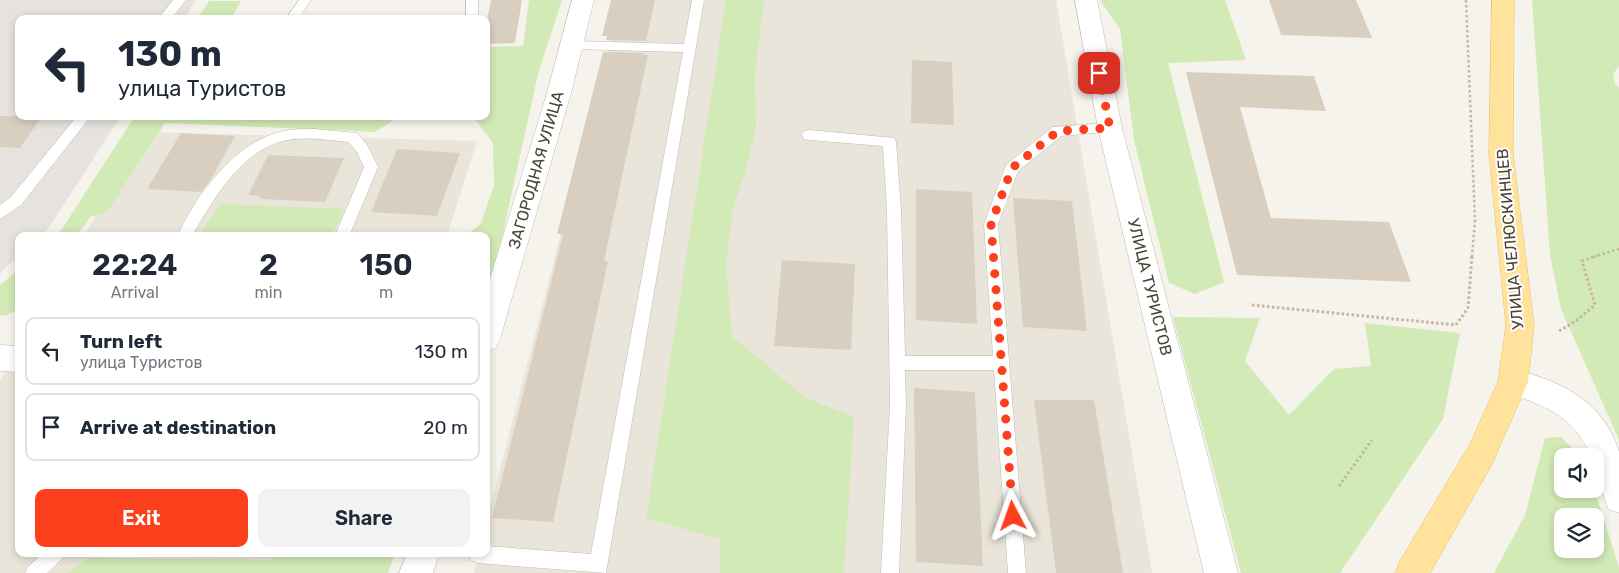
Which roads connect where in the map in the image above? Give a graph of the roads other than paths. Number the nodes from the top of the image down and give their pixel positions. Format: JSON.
{"nodes":[{"id":1,"x":180,"y":0,"type":"edge"},
{"id":2,"x":305,"y":0,"type":"edge"},
{"id":3,"x":472,"y":0,"type":"edge"},
{"id":4,"x":583,"y":0,"type":"edge"},
{"id":5,"x":698,"y":0,"type":"edge"},
{"id":6,"x":1086,"y":0,"type":"edge"},
{"id":7,"x":1503,"y":0,"type":"edge"},
{"id":8,"x":167,"y":15,"type":"edge"},
{"id":9,"x":295,"y":15,"type":"edge"},
{"id":10,"x":472,"y":15,"type":"edge"},
{"id":11,"x":572,"y":45,"type":"junction"},
{"id":12,"x":688,"y":48,"type":"junction"},
{"id":13,"x":82,"y":120,"type":"edge"},
{"id":14,"x":1110,"y":128,"type":"junction"},
{"id":15,"x":809,"y":135,"type":"dead end"},
{"id":16,"x":0,"y":214,"type":"edge"},
{"id":17,"x":186,"y":232,"type":"edge"},
{"id":18,"x":344,"y":232,"type":"edge"},
{"id":19,"x":490,"y":325,"type":"edge"},
{"id":20,"x":0,"y":358,"type":"edge"},
{"id":21,"x":15,"y":359,"type":"edge"},
{"id":22,"x":898,"y":363,"type":"junction"},
{"id":23,"x":1002,"y":363,"type":"junction"},
{"id":24,"x":1513,"y":382,"type":"junction"},
{"id":25,"x":1619,"y":498,"type":"edge"},
{"id":26,"x":490,"y":556,"type":"edge"},
{"id":27,"x":51,"y":557,"type":"edge"},
{"id":28,"x":422,"y":557,"type":"edge"},
{"id":29,"x":597,"y":568,"type":"edge"},
{"id":30,"x":34,"y":573,"type":"edge"},
{"id":31,"x":416,"y":573,"type":"edge"},
{"id":32,"x":890,"y":573,"type":"edge"},
{"id":33,"x":1017,"y":573,"type":"edge"},
{"id":34,"x":1221,"y":573,"type":"edge"},
{"id":35,"x":1412,"y":573,"type":"edge"}],
"edges":[{"from":1,"to":8,"type":"lane"},
{"from":2,"to":9,"type":"lane"},
{"from":3,"to":10,"type":"lane"},
{"from":4,"to":11,"type":"street","name":"ЗАГОРОДНАЯ УЛИЦА"},
{"from":5,"to":12,"type":"lane"},
{"from":6,"to":14,"type":"street","name":"УЛИЦА ТУРИСТОВ"},
{"from":7,"to":24,"type":"main road","name":"УЛИЦА ЧЕЛЮСКИНЦЕВ"},
{"from":11,"to":12,"type":"lane"},
{"from":11,"to":19,"type":"street","name":"ЗАГОРОДНАЯ УЛИЦА"},
{"from":12,"to":29,"type":"lane"},
{"from":13,"to":16,"type":"lane"},
{"from":14,"to":23,"type":"lane"},
{"from":14,"to":34,"type":"street","name":"УЛИЦА ТУРИСТОВ"},
{"from":15,"to":22,"type":"lane"},
{"from":17,"to":18,"type":"lane"},
{"from":20,"to":21,"type":"street"},
{"from":22,"to":23,"type":"lane"},
{"from":22,"to":32,"type":"lane"},
{"from":23,"to":33,"type":"lane"},
{"from":24,"to":25,"type":"street"},
{"from":24,"to":35,"type":"main road","name":"УЛИЦА ЧЕЛЮСКИНЦЕВ"},
{"from":26,"to":29,"type":"lane"},
{"from":27,"to":30,"type":"lane"},
{"from":28,"to":31,"type":"street"}]}
